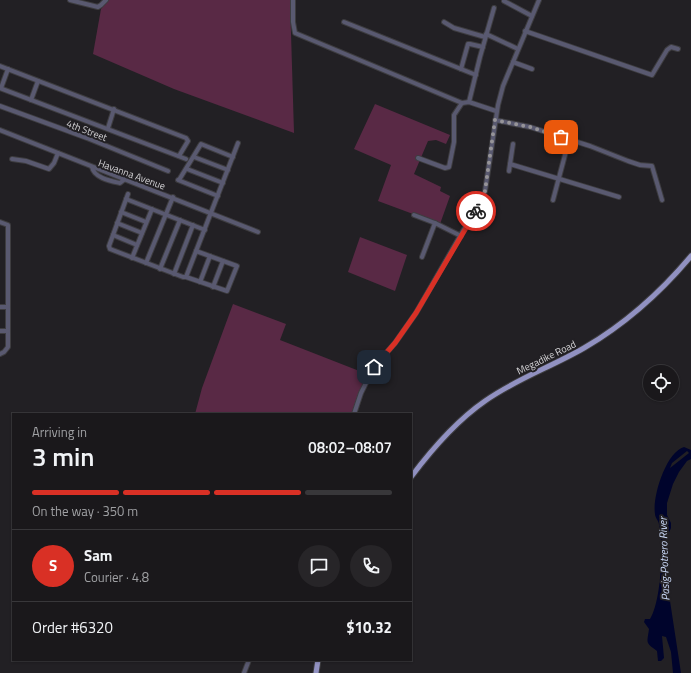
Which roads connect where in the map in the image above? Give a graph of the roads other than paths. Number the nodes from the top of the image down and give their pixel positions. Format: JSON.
{"nodes":[{"id":1,"x":70,"y":0,"type":"edge"},
{"id":2,"x":106,"y":0,"type":"edge"},
{"id":3,"x":293,"y":0,"type":"edge"},
{"id":4,"x":539,"y":0,"type":"edge"},
{"id":5,"x":504,"y":1,"type":"dead end"},
{"id":6,"x":494,"y":8,"type":"dead end"},
{"id":7,"x":532,"y":16,"type":"junction"},
{"id":8,"x":344,"y":22,"type":"dead end"},
{"id":9,"x":444,"y":22,"type":"dead end"},
{"id":10,"x":525,"y":31,"type":"junction"},
{"id":11,"x":486,"y":35,"type":"junction"},
{"id":12,"x":483,"y":47,"type":"junction"},
{"id":13,"x":518,"y":49,"type":"junction"},
{"id":14,"x":678,"y":50,"type":"dead end"},
{"id":15,"x":513,"y":62,"type":"junction"},
{"id":16,"x":0,"y":66,"type":"edge"},
{"id":17,"x":8,"y":69,"type":"junction"},
{"id":18,"x":461,"y":69,"type":"junction"},
{"id":19,"x":532,"y":70,"type":"dead end"},
{"id":20,"x":476,"y":74,"type":"junction"},
{"id":21,"x":38,"y":81,"type":"junction"},
{"id":22,"x":1,"y":88,"type":"edge"},
{"id":23,"x":31,"y":100,"type":"junction"},
{"id":24,"x":470,"y":102,"type":"junction"},
{"id":25,"x":462,"y":103,"type":"junction"},
{"id":26,"x":0,"y":106,"type":"edge"},
{"id":27,"x":114,"y":109,"type":"junction"},
{"id":28,"x":496,"y":111,"type":"junction"},
{"id":29,"x":495,"y":120,"type":"junction"},
{"id":30,"x":108,"y":128,"type":"junction"},
{"id":31,"x":0,"y":130,"type":"edge"},
{"id":32,"x":569,"y":140,"type":"junction"},
{"id":33,"x":238,"y":144,"type":"dead end"},
{"id":34,"x":513,"y":144,"type":"dead end"},
{"id":35,"x":58,"y":153,"type":"junction"},
{"id":36,"x":179,"y":156,"type":"junction"},
{"id":37,"x":194,"y":157,"type":"junction"},
{"id":38,"x":233,"y":157,"type":"junction"},
{"id":39,"x":418,"y":158,"type":"dead end"},
{"id":40,"x":12,"y":159,"type":"dead end"},
{"id":41,"x":186,"y":159,"type":"dead end"},
{"id":42,"x":510,"y":164,"type":"junction"},
{"id":43,"x":187,"y":168,"type":"junction"},
{"id":44,"x":228,"y":170,"type":"junction"},
{"id":45,"x":168,"y":171,"type":"dead end"},
{"id":46,"x":509,"y":171,"type":"dead end"},
{"id":47,"x":559,"y":179,"type":"junction"},
{"id":48,"x":223,"y":183,"type":"junction"},
{"id":49,"x":128,"y":194,"type":"dead end"},
{"id":50,"x":218,"y":196,"type":"junction"},
{"id":51,"x":173,"y":197,"type":"junction"},
{"id":52,"x":619,"y":197,"type":"dead end"},
{"id":53,"x":126,"y":199,"type":"junction"},
{"id":54,"x":554,"y":200,"type":"dead end"},
{"id":55,"x":662,"y":200,"type":"dead end"},
{"id":56,"x":152,"y":209,"type":"junction"},
{"id":57,"x":121,"y":212,"type":"junction"},
{"id":58,"x":212,"y":213,"type":"junction"},
{"id":59,"x":166,"y":215,"type":"junction"},
{"id":60,"x":414,"y":215,"type":"dead end"},
{"id":61,"x":180,"y":220,"type":"junction"},
{"id":62,"x":0,"y":222,"type":"edge"},
{"id":63,"x":146,"y":222,"type":"junction"},
{"id":64,"x":117,"y":223,"type":"junction"},
{"id":65,"x":435,"y":223,"type":"junction"},
{"id":66,"x":194,"y":225,"type":"junction"},
{"id":67,"x":205,"y":230,"type":"junction"},
{"id":68,"x":258,"y":232,"type":"dead end"},
{"id":69,"x":142,"y":233,"type":"junction"},
{"id":70,"x":113,"y":235,"type":"junction"},
{"id":71,"x":461,"y":236,"type":"junction"},
{"id":72,"x":138,"y":245,"type":"junction"},
{"id":73,"x":196,"y":251,"type":"junction"},
{"id":74,"x":210,"y":256,"type":"junction"},
{"id":75,"x":691,"y":256,"type":"edge"},
{"id":76,"x":422,"y":257,"type":"dead end"},
{"id":77,"x":132,"y":258,"type":"junction"},
{"id":78,"x":222,"y":261,"type":"junction"},
{"id":79,"x":146,"y":263,"type":"junction"},
{"id":80,"x":160,"y":269,"type":"junction"},
{"id":81,"x":174,"y":274,"type":"junction"},
{"id":82,"x":186,"y":277,"type":"junction"},
{"id":83,"x":200,"y":282,"type":"junction"},
{"id":84,"x":213,"y":287,"type":"junction"},
{"id":85,"x":0,"y":307,"type":"edge"},
{"id":86,"x":8,"y":307,"type":"junction"},
{"id":87,"x":0,"y":331,"type":"edge"},
{"id":88,"x":8,"y":332,"type":"junction"},
{"id":89,"x":0,"y":354,"type":"edge"},
{"id":90,"x":354,"y":413,"type":"edge"},
{"id":91,"x":412,"y":476,"type":"edge"},
{"id":92,"x":249,"y":661,"type":"edge"},
{"id":93,"x":318,"y":661,"type":"edge"},
{"id":94,"x":244,"y":673,"type":"edge"},
{"id":95,"x":316,"y":673,"type":"edge"}],
"edges":[{"from":1,"to":2,"type":"street"},
{"from":3,"to":25,"type":"street"},
{"from":4,"to":7,"type":"street"},
{"from":5,"to":7,"type":"street"},
{"from":6,"to":11,"type":"street"},
{"from":7,"to":10,"type":"street"},
{"from":8,"to":18,"type":"street"},
{"from":9,"to":11,"type":"street"},
{"from":10,"to":13,"type":"street"},
{"from":10,"to":14,"type":"street"},
{"from":11,"to":12,"type":"street"},
{"from":11,"to":13,"type":"street"},
{"from":12,"to":18,"type":"street"},
{"from":12,"to":20,"type":"street"},
{"from":13,"to":15,"type":"street"},
{"from":15,"to":19,"type":"street"},
{"from":15,"to":28,"type":"street"},
{"from":16,"to":17,"type":"street"},
{"from":17,"to":21,"type":"street"},
{"from":17,"to":22,"type":"street"},
{"from":18,"to":20,"type":"street"},
{"from":20,"to":24,"type":"street"},
{"from":21,"to":23,"type":"street"},
{"from":21,"to":27,"type":"street"},
{"from":22,"to":23,"type":"street"},
{"from":23,"to":30,"type":"street"},
{"from":24,"to":25,"type":"street"},
{"from":24,"to":28,"type":"street"},
{"from":25,"to":39,"type":"street"},
{"from":26,"to":45,"type":"street","name":"4th Street"},
{"from":27,"to":30,"type":"street"},
{"from":27,"to":36,"type":"street"},
{"from":28,"to":29,"type":"street"},
{"from":29,"to":32,"type":"street"},
{"from":29,"to":71,"type":"street"},
{"from":30,"to":36,"type":"street"},
{"from":31,"to":35,"type":"street","name":"Havanna Avenue"},
{"from":32,"to":47,"type":"street"},
{"from":32,"to":55,"type":"street"},
{"from":33,"to":38,"type":"street"},
{"from":34,"to":42,"type":"street"},
{"from":35,"to":40,"type":"street"},
{"from":35,"to":51,"type":"street","name":"Havanna Avenue"},
{"from":36,"to":41,"type":"street"},
{"from":37,"to":38,"type":"street"},
{"from":37,"to":43,"type":"street"},
{"from":37,"to":44,"type":"street"},
{"from":38,"to":44,"type":"street"},
{"from":42,"to":46,"type":"street"},
{"from":42,"to":47,"type":"street"},
{"from":43,"to":48,"type":"street"},
{"from":43,"to":50,"type":"street"},
{"from":44,"to":48,"type":"street"},
{"from":47,"to":52,"type":"street"},
{"from":47,"to":54,"type":"street"},
{"from":48,"to":50,"type":"street"},
{"from":49,"to":53,"type":"street"},
{"from":50,"to":58,"type":"street"},
{"from":51,"to":58,"type":"street","name":"Havanna Avenue"},
{"from":51,"to":59,"type":"street"},
{"from":53,"to":56,"type":"street"},
{"from":53,"to":57,"type":"street"},
{"from":56,"to":59,"type":"street"},
{"from":56,"to":63,"type":"street"},
{"from":57,"to":63,"type":"street"},
{"from":57,"to":64,"type":"street"},
{"from":58,"to":67,"type":"street"},
{"from":58,"to":68,"type":"street","name":"Havanna Avenue"},
{"from":59,"to":61,"type":"street"},
{"from":59,"to":79,"type":"street"},
{"from":60,"to":65,"type":"street"},
{"from":61,"to":66,"type":"street"},
{"from":61,"to":80,"type":"street"},
{"from":62,"to":86,"type":"street"},
{"from":63,"to":69,"type":"street"},
{"from":64,"to":69,"type":"street"},
{"from":64,"to":70,"type":"street"},
{"from":65,"to":71,"type":"street"},
{"from":65,"to":76,"type":"street"},
{"from":66,"to":67,"type":"street"},
{"from":66,"to":81,"type":"street"},
{"from":67,"to":73,"type":"street"},
{"from":69,"to":72,"type":"street"},
{"from":70,"to":72,"type":"street"},
{"from":70,"to":77,"type":"street"},
{"from":71,"to":90,"type":"street"},
{"from":72,"to":77,"type":"street"},
{"from":73,"to":74,"type":"street"},
{"from":73,"to":82,"type":"street"},
{"from":74,"to":78,"type":"street"},
{"from":74,"to":83,"type":"street"},
{"from":75,"to":91,"type":"main road","name":"Megadike Road"},
{"from":77,"to":79,"type":"street"},
{"from":78,"to":84,"type":"street"},
{"from":78,"to":84,"type":"street"},
{"from":79,"to":80,"type":"street"},
{"from":80,"to":81,"type":"street"},
{"from":81,"to":82,"type":"street"},
{"from":82,"to":83,"type":"street"},
{"from":83,"to":84,"type":"street"},
{"from":85,"to":86,"type":"street"},
{"from":86,"to":88,"type":"street"},
{"from":87,"to":88,"type":"street"},
{"from":88,"to":89,"type":"street"},
{"from":92,"to":94,"type":"street"},
{"from":93,"to":95,"type":"main road"}]}
